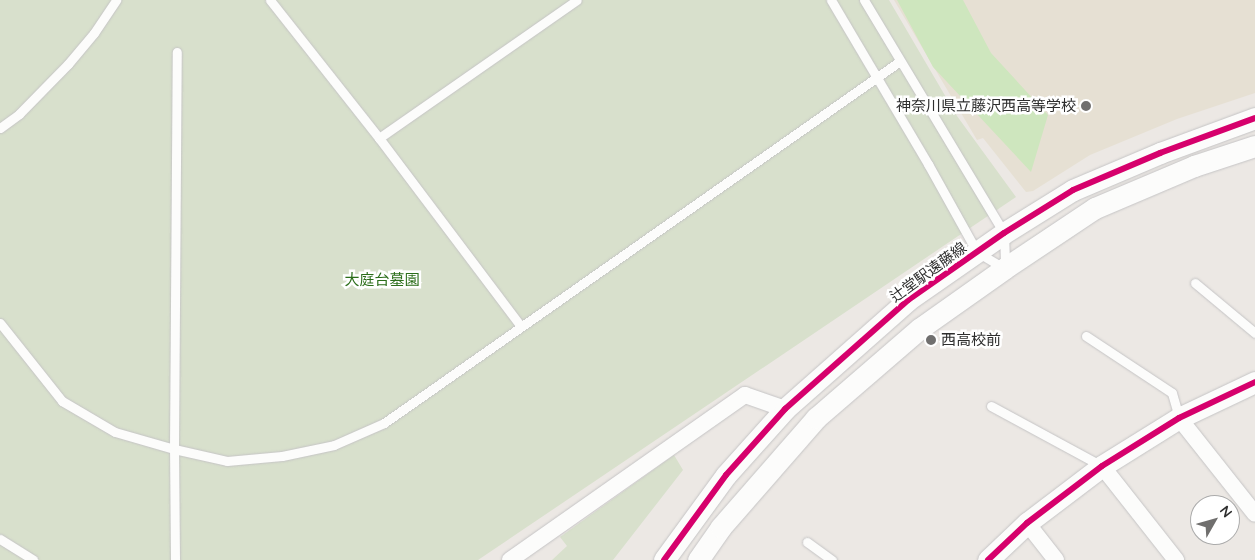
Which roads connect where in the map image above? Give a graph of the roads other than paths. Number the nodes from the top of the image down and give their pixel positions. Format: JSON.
{"nodes":[{"id":1,"x":116,"y":0,"type":"edge"},
{"id":2,"x":270,"y":0,"type":"edge"},
{"id":3,"x":577,"y":0,"type":"edge"},
{"id":4,"x":831,"y":0,"type":"edge"},
{"id":5,"x":864,"y":0,"type":"edge"},
{"id":6,"x":178,"y":52,"type":"dead end"},
{"id":7,"x":900,"y":60,"type":"junction"},
{"id":8,"x":877,"y":77,"type":"junction"},
{"id":9,"x":1255,"y":118,"type":"edge"},
{"id":10,"x":0,"y":128,"type":"edge"},
{"id":11,"x":379,"y":138,"type":"junction"},
{"id":12,"x":1255,"y":146,"type":"edge"},
{"id":13,"x":1004,"y":233,"type":"junction"},
{"id":14,"x":977,"y":252,"type":"junction"},
{"id":15,"x":1004,"y":268,"type":"junction"},
{"id":16,"x":1195,"y":283,"type":"dead end"},
{"id":17,"x":0,"y":323,"type":"edge"},
{"id":18,"x":520,"y":325,"type":"junction"},
{"id":19,"x":1255,"y":333,"type":"edge"},
{"id":20,"x":1086,"y":336,"type":"dead end"},
{"id":21,"x":1255,"y":382,"type":"edge"},
{"id":22,"x":991,"y":406,"type":"dead end"},
{"id":23,"x":785,"y":409,"type":"junction"},
{"id":24,"x":1179,"y":418,"type":"junction"},
{"id":25,"x":174,"y":449,"type":"junction"},
{"id":26,"x":1102,"y":466,"type":"junction"},
{"id":27,"x":1255,"y":514,"type":"edge"},
{"id":28,"x":1027,"y":523,"type":"junction"},
{"id":29,"x":0,"y":539,"type":"edge"},
{"id":30,"x":807,"y":542,"type":"dead end"},
{"id":31,"x":33,"y":560,"type":"edge"},
{"id":32,"x":175,"y":560,"type":"edge"},
{"id":33,"x":510,"y":560,"type":"edge"},
{"id":34,"x":664,"y":560,"type":"edge"},
{"id":35,"x":698,"y":560,"type":"edge"},
{"id":36,"x":832,"y":560,"type":"edge"},
{"id":37,"x":988,"y":560,"type":"edge"},
{"id":38,"x":1056,"y":560,"type":"edge"},
{"id":39,"x":1176,"y":560,"type":"edge"}],
"edges":[{"from":1,"to":10,"type":"lane"},
{"from":2,"to":11,"type":"lane"},
{"from":3,"to":11,"type":"lane"},
{"from":4,"to":8,"type":"lane"},
{"from":5,"to":7,"type":"lane"},
{"from":6,"to":25,"type":"lane"},
{"from":7,"to":8,"type":"lane"},
{"from":7,"to":13,"type":"lane"},
{"from":8,"to":14,"type":"lane"},
{"from":8,"to":18,"type":"lane"},
{"from":9,"to":13,"type":"street","name":"辻堂駅遠藤線"},
{"from":11,"to":18,"type":"lane"},
{"from":12,"to":15,"type":"street"},
{"from":13,"to":14,"type":"street","name":"辻堂駅遠藤線"},
{"from":13,"to":15,"type":"lane"},
{"from":14,"to":15,"type":"lane"},
{"from":14,"to":23,"type":"street","name":"辻堂駅遠藤線"},
{"from":15,"to":35,"type":"street"},
{"from":16,"to":19,"type":"lane"},
{"from":17,"to":25,"type":"lane"},
{"from":18,"to":25,"type":"lane"},
{"from":20,"to":24,"type":"lane"},
{"from":21,"to":24,"type":"street"},
{"from":22,"to":26,"type":"lane"},
{"from":23,"to":33,"type":"street"},
{"from":23,"to":34,"type":"street","name":"辻堂駅遠藤線"},
{"from":24,"to":26,"type":"street"},
{"from":24,"to":27,"type":"street"},
{"from":25,"to":32,"type":"lane"},
{"from":26,"to":28,"type":"street"},
{"from":26,"to":39,"type":"street"},
{"from":28,"to":37,"type":"street"},
{"from":28,"to":38,"type":"street"},
{"from":29,"to":31,"type":"lane"},
{"from":30,"to":36,"type":"lane"}]}
